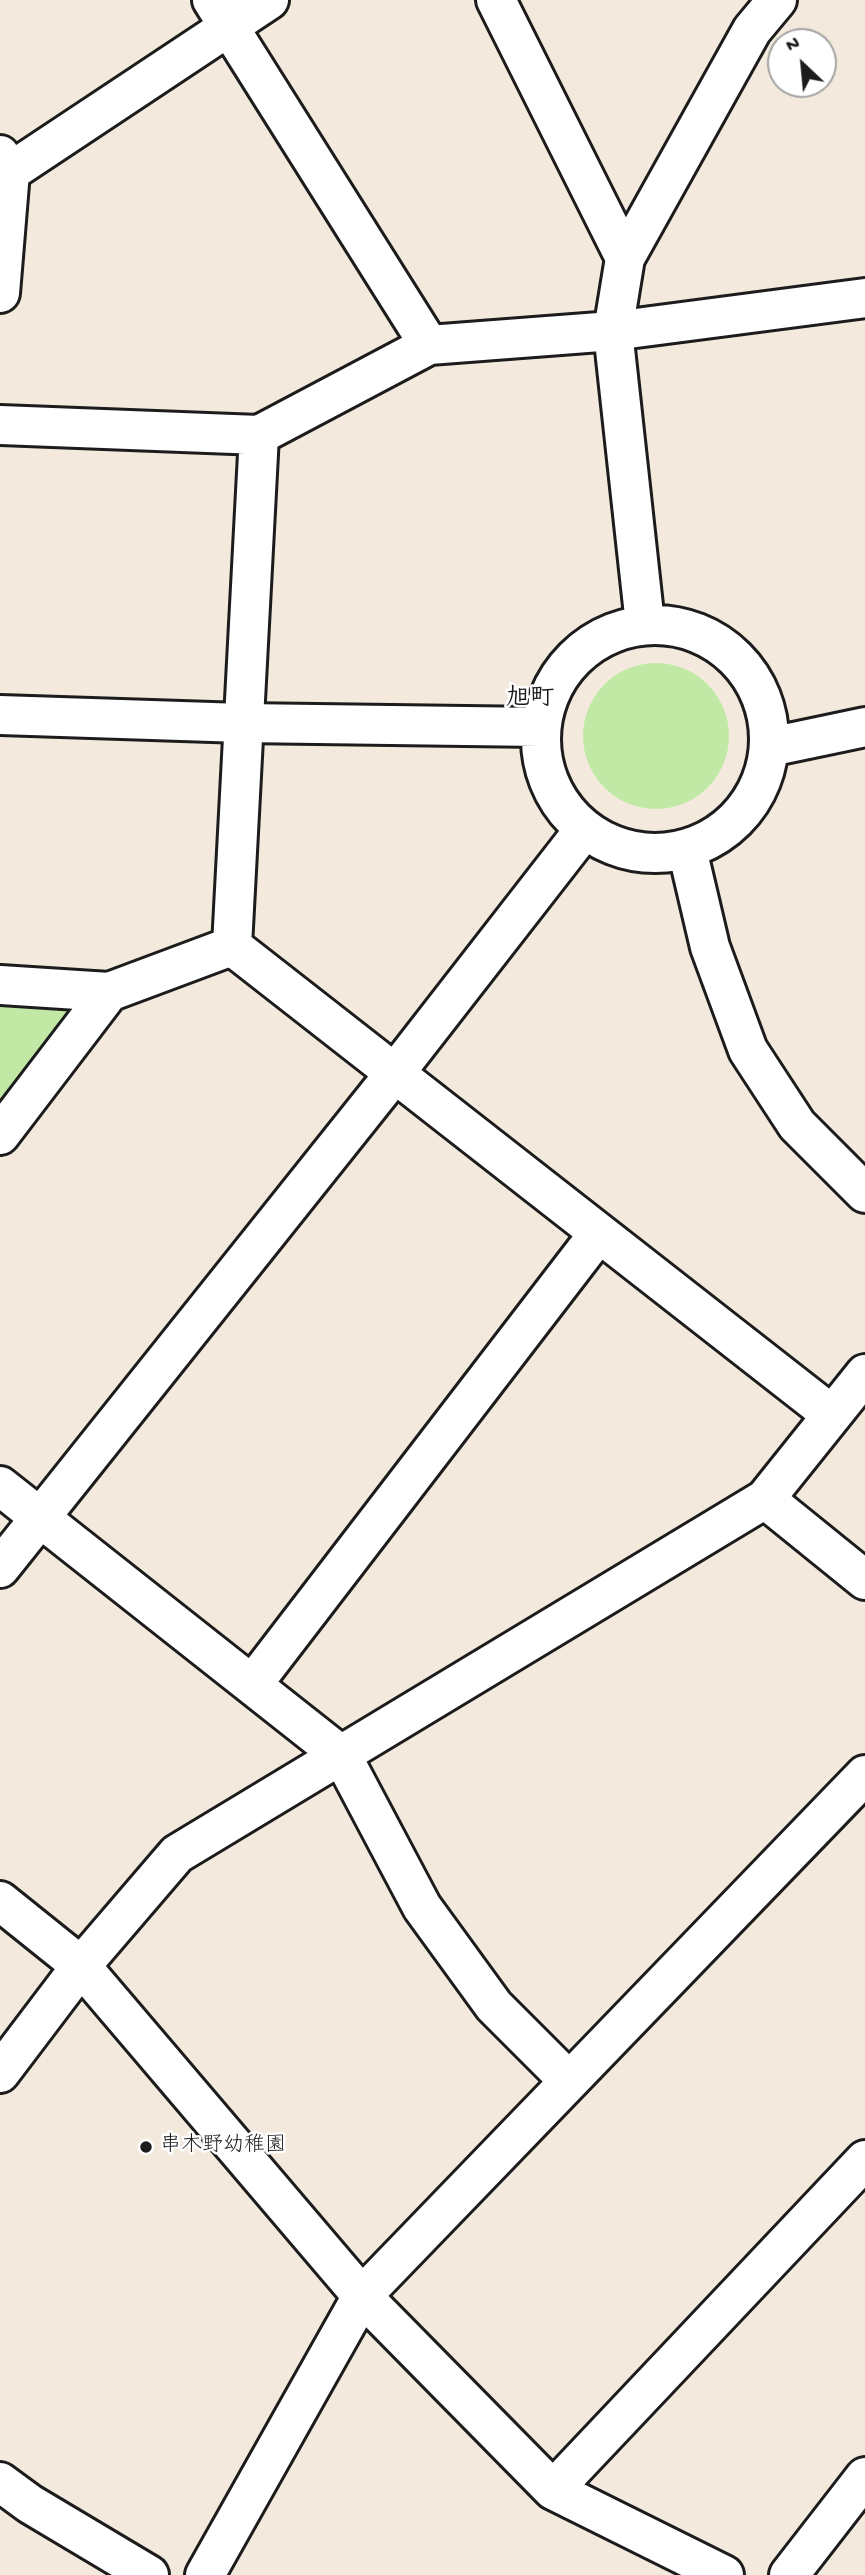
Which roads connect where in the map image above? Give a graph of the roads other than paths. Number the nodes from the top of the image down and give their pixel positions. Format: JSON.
{"nodes":[{"id":1,"x":269,"y":0,"type":"edge"},
{"id":2,"x":496,"y":0,"type":"edge"},
{"id":3,"x":777,"y":0,"type":"edge"},
{"id":4,"x":220,"y":13,"type":"edge"},
{"id":5,"x":3,"y":166,"type":"edge"},
{"id":6,"x":625,"y":258,"type":"junction"},
{"id":7,"x":0,"y":293,"type":"edge"},
{"id":8,"x":865,"y":298,"type":"edge"},
{"id":9,"x":613,"y":331,"type":"junction"},
{"id":10,"x":429,"y":345,"type":"junction"},
{"id":11,"x":0,"y":425,"type":"edge"},
{"id":12,"x":259,"y":435,"type":"junction"},
{"id":13,"x":645,"y":624,"type":"junction"},
{"id":14,"x":0,"y":715,"type":"edge"},
{"id":15,"x":242,"y":723,"type":"junction"},
{"id":16,"x":540,"y":727,"type":"junction"},
{"id":17,"x":865,"y":727,"type":"edge"},
{"id":18,"x":770,"y":747,"type":"junction"},
{"id":19,"x":584,"y":830,"type":"junction"},
{"id":20,"x":687,"y":849,"type":"junction"},
{"id":21,"x":232,"y":946,"type":"junction"},
{"id":22,"x":0,"y":985,"type":"edge"},
{"id":23,"x":109,"y":992,"type":"junction"},
{"id":24,"x":395,"y":1073,"type":"junction"},
{"id":25,"x":0,"y":1135,"type":"edge"},
{"id":26,"x":865,"y":1193,"type":"edge"},
{"id":27,"x":599,"y":1233,"type":"junction"},
{"id":28,"x":865,"y":1374,"type":"edge"},
{"id":29,"x":832,"y":1415,"type":"junction"},
{"id":30,"x":0,"y":1486,"type":"edge"},
{"id":31,"x":765,"y":1499,"type":"junction"},
{"id":32,"x":41,"y":1516,"type":"junction"},
{"id":33,"x":0,"y":1568,"type":"edge"},
{"id":34,"x":865,"y":1580,"type":"edge"},
{"id":35,"x":252,"y":1685,"type":"junction"},
{"id":36,"x":342,"y":1756,"type":"junction"},
{"id":37,"x":857,"y":1799,"type":"edge"},
{"id":38,"x":0,"y":1900,"type":"edge"},
{"id":39,"x":81,"y":1966,"type":"junction"},
{"id":40,"x":0,"y":2073,"type":"edge"},
{"id":41,"x":569,"y":2081,"type":"junction"},
{"id":42,"x":865,"y":2161,"type":"edge"},
{"id":43,"x":362,"y":2296,"type":"junction"},
{"id":44,"x":865,"y":2477,"type":"edge"},
{"id":45,"x":0,"y":2482,"type":"edge"},
{"id":46,"x":553,"y":2490,"type":"junction"},
{"id":47,"x":149,"y":2575,"type":"edge"},
{"id":48,"x":205,"y":2575,"type":"edge"},
{"id":49,"x":724,"y":2575,"type":"edge"},
{"id":50,"x":789,"y":2575,"type":"edge"}],
"edges":[{"from":1,"to":4,"type":"street"},
{"from":2,"to":6,"type":"street"},
{"from":3,"to":6,"type":"street"},
{"from":4,"to":5,"type":"street"},
{"from":4,"to":10,"type":"street"},
{"from":5,"to":7,"type":"street"},
{"from":6,"to":9,"type":"street"},
{"from":8,"to":9,"type":"street"},
{"from":9,"to":10,"type":"street"},
{"from":9,"to":13,"type":"street"},
{"from":10,"to":12,"type":"street"},
{"from":11,"to":12,"type":"street"},
{"from":12,"to":15,"type":"street"},
{"from":13,"to":16,"type":"street"},
{"from":13,"to":18,"type":"street"},
{"from":14,"to":15,"type":"street"},
{"from":15,"to":16,"type":"street"},
{"from":15,"to":21,"type":"street"},
{"from":16,"to":19,"type":"street"},
{"from":17,"to":18,"type":"street"},
{"from":18,"to":20,"type":"street"},
{"from":19,"to":20,"type":"street"},
{"from":19,"to":24,"type":"street"},
{"from":20,"to":26,"type":"street"},
{"from":21,"to":23,"type":"street"},
{"from":21,"to":24,"type":"street"},
{"from":22,"to":23,"type":"street"},
{"from":23,"to":25,"type":"street"},
{"from":24,"to":27,"type":"street"},
{"from":24,"to":32,"type":"street"},
{"from":27,"to":29,"type":"street"},
{"from":27,"to":35,"type":"street"},
{"from":28,"to":29,"type":"street"},
{"from":29,"to":31,"type":"street"},
{"from":30,"to":32,"type":"street"},
{"from":31,"to":34,"type":"street"},
{"from":31,"to":36,"type":"street"},
{"from":32,"to":33,"type":"street"},
{"from":32,"to":35,"type":"street"},
{"from":35,"to":36,"type":"street"},
{"from":36,"to":39,"type":"street"},
{"from":36,"to":41,"type":"street"},
{"from":37,"to":41,"type":"street"},
{"from":38,"to":39,"type":"street"},
{"from":39,"to":40,"type":"street"},
{"from":39,"to":43,"type":"street"},
{"from":41,"to":43,"type":"street"},
{"from":42,"to":46,"type":"street"},
{"from":43,"to":46,"type":"street"},
{"from":43,"to":48,"type":"street"},
{"from":44,"to":50,"type":"street"},
{"from":45,"to":47,"type":"street"},
{"from":46,"to":49,"type":"street"}]}
